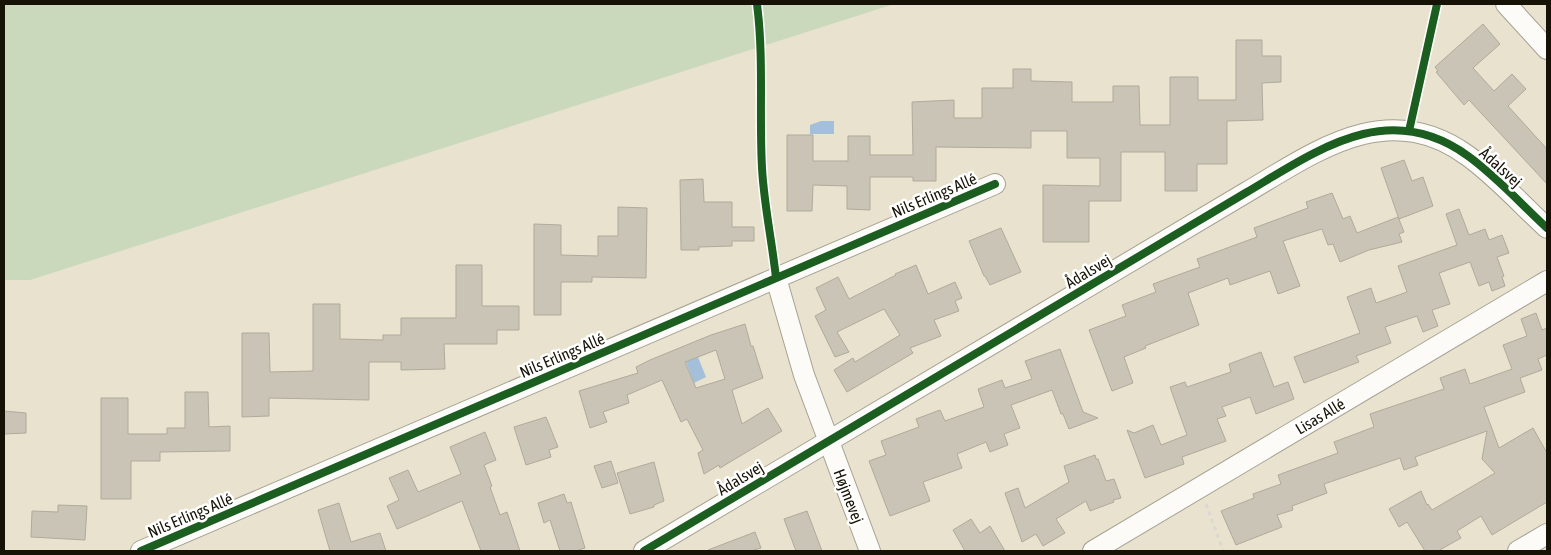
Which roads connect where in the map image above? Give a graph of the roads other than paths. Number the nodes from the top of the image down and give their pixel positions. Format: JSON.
{"nodes":[{"id":1,"x":1506,"y":4,"type":"edge"},
{"id":2,"x":1547,"y":49,"type":"edge"},
{"id":3,"x":994,"y":184,"type":"dead end"},
{"id":4,"x":1547,"y":228,"type":"edge"},
{"id":5,"x":776,"y":278,"type":"junction"},
{"id":6,"x":1547,"y":281,"type":"edge"},
{"id":7,"x":828,"y":441,"type":"junction"},
{"id":8,"x":1547,"y":534,"type":"edge"},
{"id":9,"x":141,"y":551,"type":"edge"},
{"id":10,"x":644,"y":551,"type":"edge"},
{"id":11,"x":870,"y":551,"type":"edge"},
{"id":12,"x":1093,"y":551,"type":"edge"},
{"id":13,"x":1518,"y":551,"type":"edge"}],
"edges":[{"from":1,"to":2,"type":"street"},
{"from":3,"to":5,"type":"street","name":"Nils Erlings Allé"},
{"from":4,"to":7,"type":"street","name":"Ådalsvej"},
{"from":5,"to":7,"type":"street"},
{"from":5,"to":9,"type":"street","name":"Nils Erlings Allé"},
{"from":6,"to":12,"type":"street","name":"Lisas Allé"},
{"from":7,"to":10,"type":"street","name":"Ådalsvej"},
{"from":7,"to":11,"type":"street","name":"Højmevej"},
{"from":8,"to":13,"type":"street"}]}
